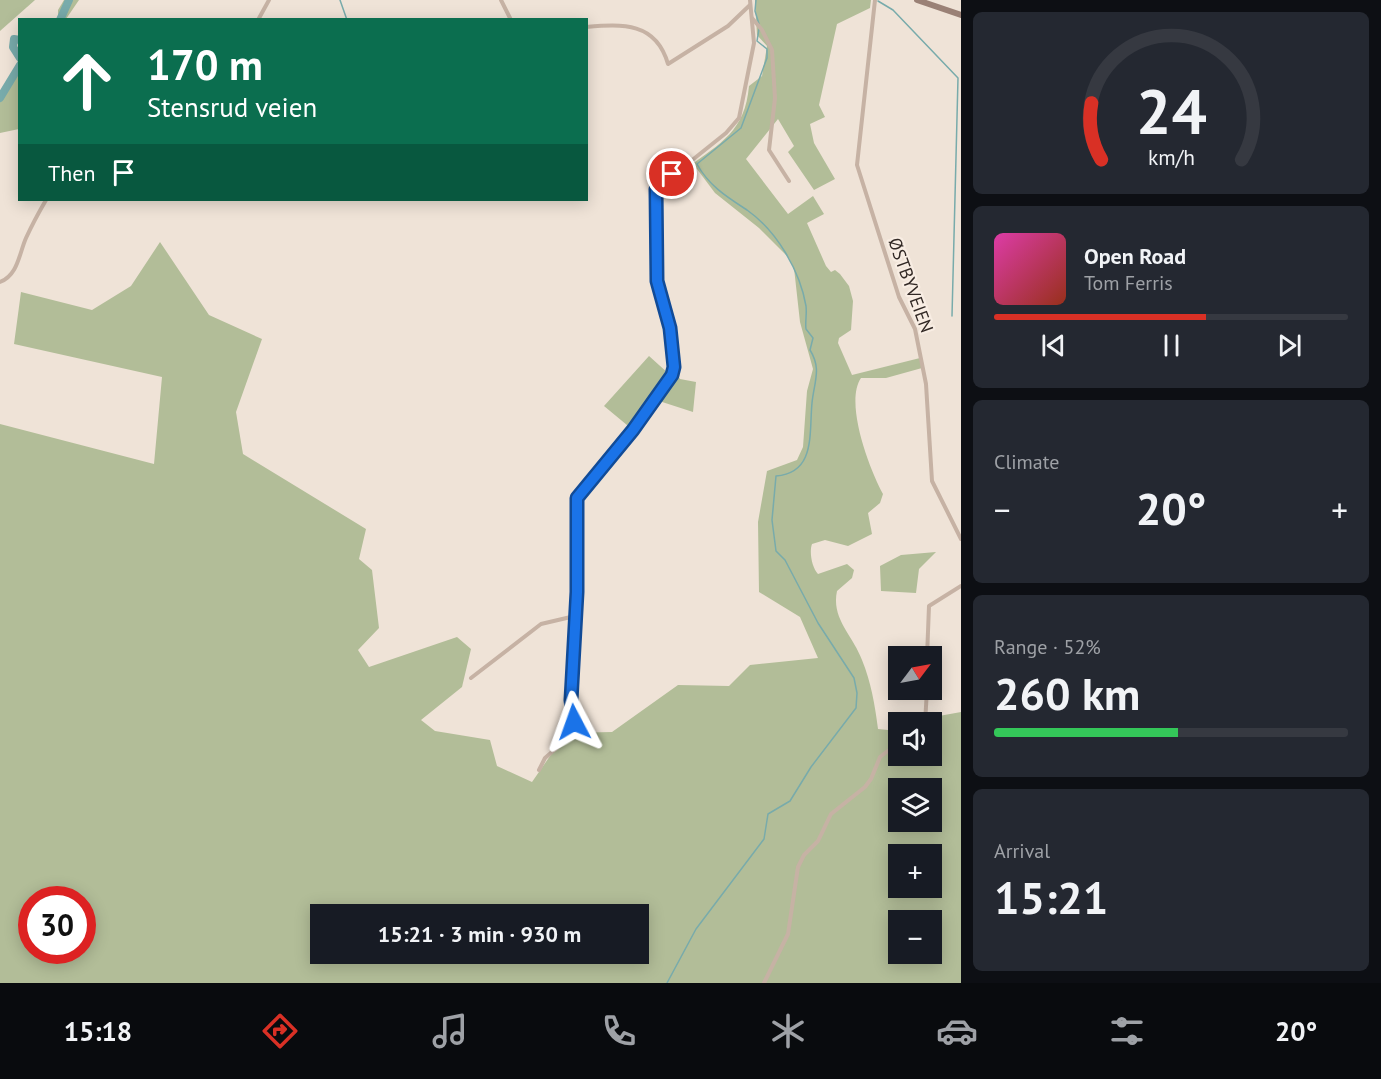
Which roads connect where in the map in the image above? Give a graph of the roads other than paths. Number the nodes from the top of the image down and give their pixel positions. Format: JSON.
{"nodes":[{"id":1,"x":268,"y":0,"type":"edge"},
{"id":2,"x":501,"y":0,"type":"edge"},
{"id":3,"x":875,"y":0,"type":"edge"},
{"id":4,"x":917,"y":0,"type":"edge"},
{"id":5,"x":750,"y":2,"type":"edge"},
{"id":6,"x":961,"y":15,"type":"edge"},
{"id":7,"x":259,"y":18,"type":"edge"},
{"id":8,"x":510,"y":18,"type":"edge"},
{"id":9,"x":751,"y":18,"type":"junction"},
{"id":10,"x":588,"y":27,"type":"edge"},
{"id":11,"x":789,"y":181,"type":"dead end"},
{"id":12,"x":45,"y":201,"type":"edge"},
{"id":13,"x":0,"y":282,"type":"edge"},
{"id":14,"x":961,"y":539,"type":"edge"},
{"id":15,"x":961,"y":586,"type":"edge"},
{"id":16,"x":575,"y":616,"type":"junction"},
{"id":17,"x":927,"y":646,"type":"edge"},
{"id":18,"x":471,"y":678,"type":"dead end"},
{"id":19,"x":888,"y":751,"type":"edge"},
{"id":20,"x":539,"y":770,"type":"dead end"},
{"id":21,"x":764,"y":983,"type":"edge"}],
"edges":[{"from":1,"to":7,"type":"street"},
{"from":2,"to":8,"type":"street"},
{"from":3,"to":14,"type":"street","name":"ØSTBYVEIEN"},
{"from":4,"to":6,"type":"main road"},
{"from":5,"to":9,"type":"street"},
{"from":5,"to":10,"type":"street"},
{"from":9,"to":11,"type":"street"},
{"from":9,"to":16,"type":"street"},
{"from":12,"to":13,"type":"street"},
{"from":15,"to":17,"type":"street"},
{"from":16,"to":18,"type":"street"},
{"from":16,"to":20,"type":"street"},
{"from":19,"to":21,"type":"street"}]}
